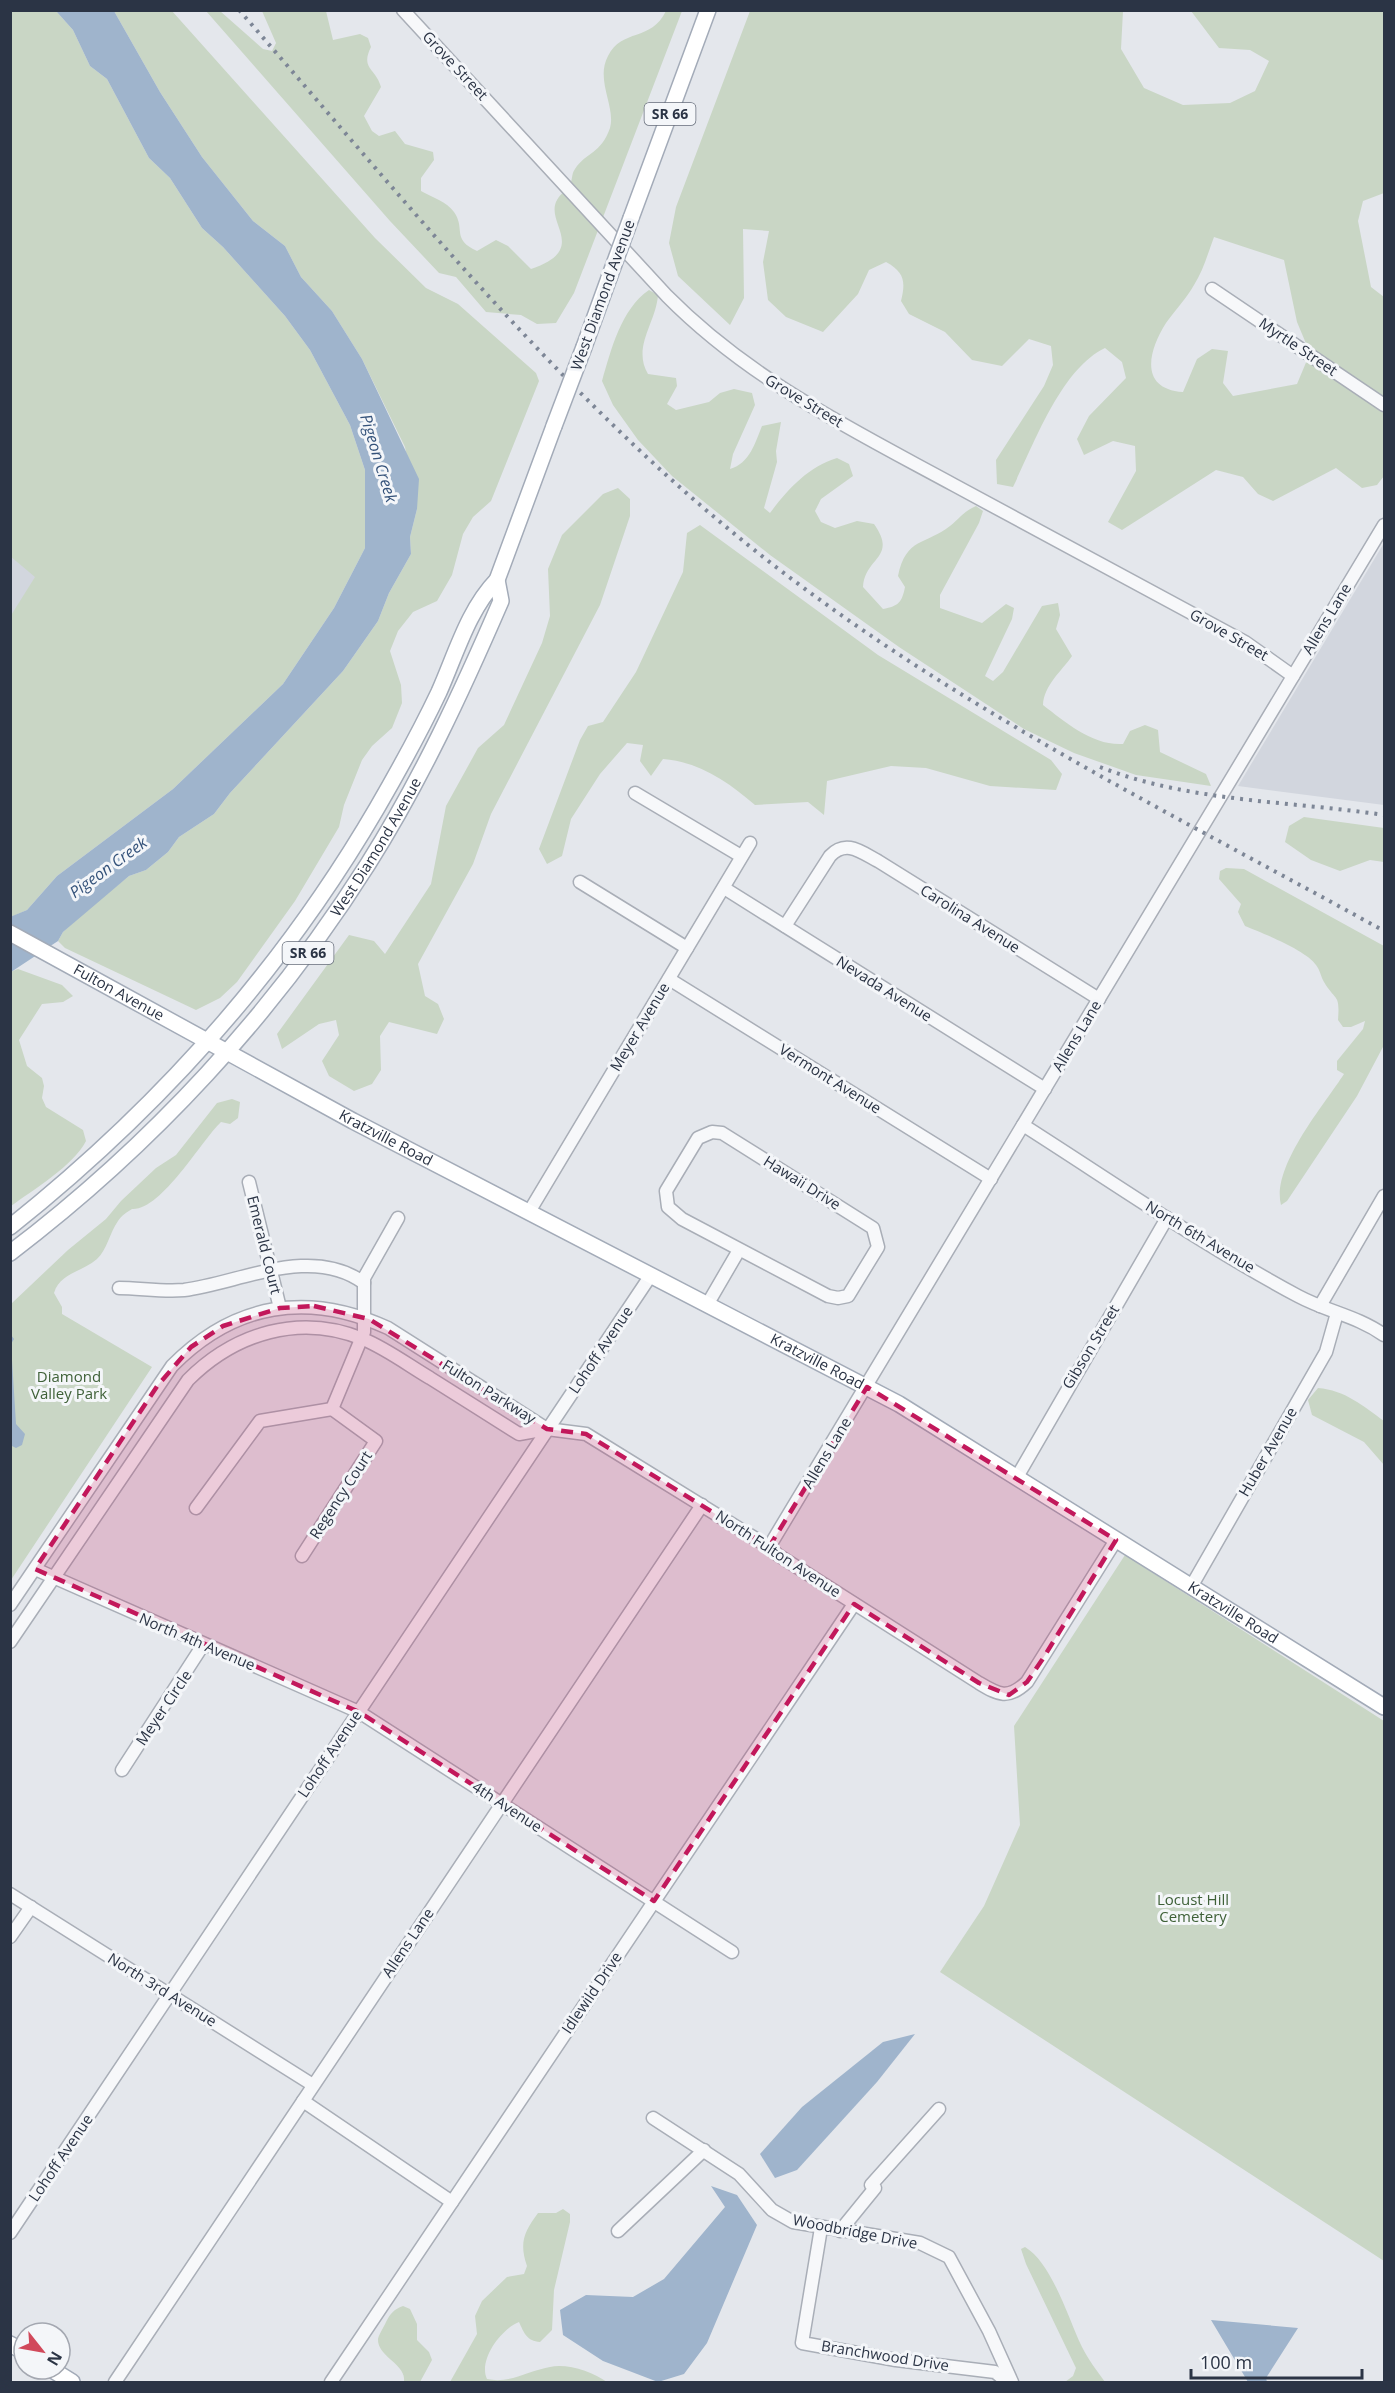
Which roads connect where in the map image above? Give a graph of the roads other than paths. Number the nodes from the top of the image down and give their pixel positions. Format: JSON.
{"nodes":[{"id":1,"x":403,"y":10,"type":"edge"},
{"id":2,"x":708,"y":10,"type":"edge"},
{"id":3,"x":1212,"y":290,"type":"dead end"},
{"id":4,"x":1384,"y":405,"type":"edge"},
{"id":5,"x":1384,"y":525,"type":"edge"},
{"id":6,"x":497,"y":580,"type":"junction"},
{"id":7,"x":1293,"y":676,"type":"junction"},
{"id":8,"x":635,"y":793,"type":"dead end"},
{"id":9,"x":750,"y":843,"type":"dead end"},
{"id":10,"x":741,"y":856,"type":"junction"},
{"id":11,"x":580,"y":882,"type":"dead end"},
{"id":12,"x":724,"y":888,"type":"junction"},
{"id":13,"x":785,"y":926,"type":"junction"},
{"id":14,"x":10,"y":933,"type":"edge"},
{"id":15,"x":687,"y":948,"type":"junction"},
{"id":16,"x":669,"y":979,"type":"junction"},
{"id":17,"x":1099,"y":999,"type":"junction"},
{"id":18,"x":208,"y":1042,"type":"junction"},
{"id":19,"x":228,"y":1052,"type":"junction"},
{"id":20,"x":1045,"y":1089,"type":"junction"},
{"id":21,"x":1023,"y":1125,"type":"junction"},
{"id":22,"x":991,"y":1179,"type":"junction"},
{"id":23,"x":249,"y":1182,"type":"dead end"},
{"id":24,"x":1384,"y":1196,"type":"edge"},
{"id":25,"x":530,"y":1212,"type":"junction"},
{"id":26,"x":398,"y":1218,"type":"dead end"},
{"id":27,"x":1167,"y":1218,"type":"junction"},
{"id":28,"x":10,"y":1227,"type":"edge"},
{"id":29,"x":739,"y":1250,"type":"junction"},
{"id":30,"x":10,"y":1253,"type":"edge"},
{"id":31,"x":271,"y":1270,"type":"junction"},
{"id":32,"x":651,"y":1275,"type":"junction"},
{"id":33,"x":364,"y":1283,"type":"junction"},
{"id":34,"x":119,"y":1288,"type":"dead end"},
{"id":35,"x":707,"y":1305,"type":"junction"},
{"id":36,"x":1320,"y":1306,"type":"junction"},
{"id":37,"x":280,"y":1308,"type":"junction"},
{"id":38,"x":1337,"y":1313,"type":"junction"},
{"id":39,"x":364,"y":1317,"type":"junction"},
{"id":40,"x":1384,"y":1335,"type":"edge"},
{"id":41,"x":361,"y":1338,"type":"junction"},
{"id":42,"x":867,"y":1387,"type":"junction"},
{"id":43,"x":332,"y":1409,"type":"junction"},
{"id":44,"x":548,"y":1429,"type":"junction"},
{"id":45,"x":1017,"y":1477,"type":"junction"},
{"id":46,"x":702,"y":1505,"type":"junction"},
{"id":47,"x":196,"y":1508,"type":"dead end"},
{"id":48,"x":1116,"y":1540,"type":"junction"},
{"id":49,"x":770,"y":1547,"type":"junction"},
{"id":50,"x":302,"y":1556,"type":"dead end"},
{"id":51,"x":35,"y":1569,"type":"junction"},
{"id":52,"x":54,"y":1579,"type":"junction"},
{"id":53,"x":1191,"y":1587,"type":"junction"},
{"id":54,"x":854,"y":1604,"type":"junction"},
{"id":55,"x":10,"y":1605,"type":"edge"},
{"id":56,"x":10,"y":1642,"type":"edge"},
{"id":57,"x":203,"y":1645,"type":"junction"},
{"id":58,"x":1384,"y":1707,"type":"edge"},
{"id":59,"x":359,"y":1712,"type":"junction"},
{"id":60,"x":122,"y":1770,"type":"dead end"},
{"id":61,"x":502,"y":1802,"type":"junction"},
{"id":62,"x":10,"y":1894,"type":"edge"},
{"id":63,"x":654,"y":1901,"type":"junction"},
{"id":64,"x":31,"y":1907,"type":"junction"},
{"id":65,"x":10,"y":1937,"type":"edge"},
{"id":66,"x":732,"y":1952,"type":"dead end"},
{"id":67,"x":169,"y":1995,"type":"junction"},
{"id":68,"x":313,"y":2085,"type":"junction"},
{"id":69,"x":303,"y":2101,"type":"junction"},
{"id":70,"x":939,"y":2109,"type":"dead end"},
{"id":71,"x":653,"y":2118,"type":"dead end"},
{"id":72,"x":704,"y":2150,"type":"junction"},
{"id":73,"x":452,"y":2202,"type":"junction"},
{"id":74,"x":821,"y":2228,"type":"junction"},
{"id":75,"x":618,"y":2231,"type":"dead end"},
{"id":76,"x":840,"y":2231,"type":"junction"},
{"id":77,"x":10,"y":2233,"type":"edge"},
{"id":78,"x":115,"y":2382,"type":"edge"},
{"id":79,"x":332,"y":2382,"type":"edge"},
{"id":80,"x":1007,"y":2382,"type":"edge"},
{"id":81,"x":1012,"y":2382,"type":"edge"}],
"edges":[{"from":1,"to":7,"type":"street","name":"Grove Street"},
{"from":2,"to":6,"type":"main road","name":"West Diamond Avenue","number":"SR 66","bridge":true},
{"from":3,"to":4,"type":"street","name":"Myrtle Street"},
{"from":5,"to":7,"type":"street","name":"Allens Lane"},
{"from":6,"to":18,"type":"main road","name":"West Diamond Avenue","number":"SR 66"},
{"from":6,"to":19,"type":"main road","name":"West Diamond Avenue","number":"SR 66"},
{"from":7,"to":17,"type":"street","name":"Allens Lane"},
{"from":8,"to":10,"type":"street"},
{"from":9,"to":10,"type":"street","name":"Meyer Avenue"},
{"from":10,"to":12,"type":"street","name":"Meyer Avenue"},
{"from":11,"to":15,"type":"street"},
{"from":12,"to":13,"type":"street","name":"Nevada Avenue"},
{"from":12,"to":15,"type":"street","name":"Meyer Avenue"},
{"from":13,"to":17,"type":"street","name":"Carolina Avenue"},
{"from":13,"to":20,"type":"street","name":"Nevada Avenue"},
{"from":14,"to":18,"type":"main road","name":"Fulton Avenue"},
{"from":15,"to":16,"type":"street","name":"Meyer Avenue"},
{"from":16,"to":22,"type":"street","name":"Vermont Avenue"},
{"from":16,"to":25,"type":"street","name":"Meyer Avenue"},
{"from":17,"to":20,"type":"street","name":"Allens Lane"},
{"from":18,"to":19,"type":"main road","name":"Fulton Avenue"},
{"from":18,"to":28,"type":"main road","name":"West Diamond Avenue","number":"SR 66"},
{"from":19,"to":25,"type":"main road","name":"Kratzville Road"},
{"from":19,"to":30,"type":"main road","name":"West Diamond Avenue","number":"SR 66"},
{"from":20,"to":21,"type":"street","name":"Allens Lane"},
{"from":21,"to":22,"type":"street","name":"Allens Lane"},
{"from":21,"to":27,"type":"street","name":"North 6th Avenue"},
{"from":22,"to":42,"type":"street","name":"Allens Lane"},
{"from":23,"to":31,"type":"street","name":"Emerald Court"},
{"from":24,"to":36,"type":"street"},
{"from":25,"to":32,"type":"main road","name":"Kratzville Road"},
{"from":26,"to":33,"type":"street"},
{"from":27,"to":36,"type":"street","name":"North 6th Avenue"},
{"from":27,"to":45,"type":"street","name":"Gibson Street"},
{"from":29,"to":29,"type":"street","name":"Hawaii Drive"},
{"from":29,"to":35,"type":"street"},
{"from":31,"to":33,"type":"street"},
{"from":31,"to":34,"type":"street"},
{"from":31,"to":37,"type":"street","name":"Emerald Court"},
{"from":32,"to":35,"type":"main road","name":"Kratzville Road"},
{"from":32,"to":44,"type":"street","name":"Lohoff Avenue"},
{"from":33,"to":39,"type":"street"},
{"from":35,"to":42,"type":"main road","name":"Kratzville Road"},
{"from":36,"to":38,"type":"street","name":"North 6th Avenue"},
{"from":37,"to":39,"type":"street","name":"Fulton Parkway"},
{"from":37,"to":51,"type":"street","name":"Fulton Parkway"},
{"from":38,"to":40,"type":"street","name":"North 6th Avenue"},
{"from":38,"to":53,"type":"street","name":"Huber Avenue"},
{"from":39,"to":41,"type":"street"},
{"from":39,"to":44,"type":"street","name":"Fulton Parkway"},
{"from":41,"to":43,"type":"street"},
{"from":41,"to":44,"type":"street","name":"Fulton Parkway"},
{"from":41,"to":52,"type":"street","name":"Fulton Parkway"},
{"from":42,"to":45,"type":"main road","name":"Kratzville Road"},
{"from":42,"to":49,"type":"street","name":"Allens Lane"},
{"from":43,"to":47,"type":"street"},
{"from":43,"to":50,"type":"street","name":"Regency Court"},
{"from":44,"to":46,"type":"street","name":"North Fulton Avenue"},
{"from":44,"to":59,"type":"street","name":"Lohoff Avenue"},
{"from":45,"to":48,"type":"main road","name":"Kratzville Road"},
{"from":46,"to":49,"type":"street","name":"North Fulton Avenue"},
{"from":46,"to":61,"type":"street","name":"Allens Lane"},
{"from":48,"to":53,"type":"main road","name":"Kratzville Road"},
{"from":48,"to":54,"type":"street","name":"North Fulton Avenue"},
{"from":49,"to":54,"type":"street","name":"North Fulton Avenue"},
{"from":51,"to":52,"type":"street","name":"North 4th Avenue"},
{"from":51,"to":55,"type":"street","name":"Fulton Parkway"},
{"from":52,"to":56,"type":"street","name":"Fulton Parkway"},
{"from":52,"to":57,"type":"street","name":"North 4th Avenue"},
{"from":53,"to":58,"type":"main road","name":"Kratzville Road"},
{"from":54,"to":63,"type":"street","name":"Idlewild Drive"},
{"from":57,"to":59,"type":"street","name":"North 4th Avenue"},
{"from":57,"to":60,"type":"street","name":"Meyer Circle"},
{"from":59,"to":61,"type":"street","name":"4th Avenue"},
{"from":59,"to":67,"type":"street","name":"Lohoff Avenue"},
{"from":61,"to":63,"type":"street","name":"4th Avenue"},
{"from":61,"to":68,"type":"street","name":"Allens Lane"},
{"from":62,"to":64,"type":"street","name":"North 3rd Avenue"},
{"from":63,"to":66,"type":"street"},
{"from":63,"to":73,"type":"street","name":"Idlewild Drive"},
{"from":64,"to":65,"type":"street"},
{"from":64,"to":67,"type":"street","name":"North 3rd Avenue"},
{"from":67,"to":68,"type":"street","name":"North 3rd Avenue"},
{"from":67,"to":77,"type":"street","name":"Lohoff Avenue"},
{"from":68,"to":69,"type":"street","name":"Allens Lane"},
{"from":69,"to":73,"type":"street"},
{"from":69,"to":78,"type":"street","name":"Allens Lane"},
{"from":70,"to":76,"type":"street"},
{"from":71,"to":72,"type":"street","name":"Woodbridge Drive"},
{"from":72,"to":74,"type":"street","name":"Woodbridge Drive"},
{"from":72,"to":75,"type":"street"},
{"from":73,"to":79,"type":"street","name":"Idlewild Drive"},
{"from":74,"to":76,"type":"street","name":"Woodbridge Drive"},
{"from":74,"to":80,"type":"street","name":"Branchwood Drive"},
{"from":76,"to":81,"type":"street","name":"Woodbridge Drive"}]}
